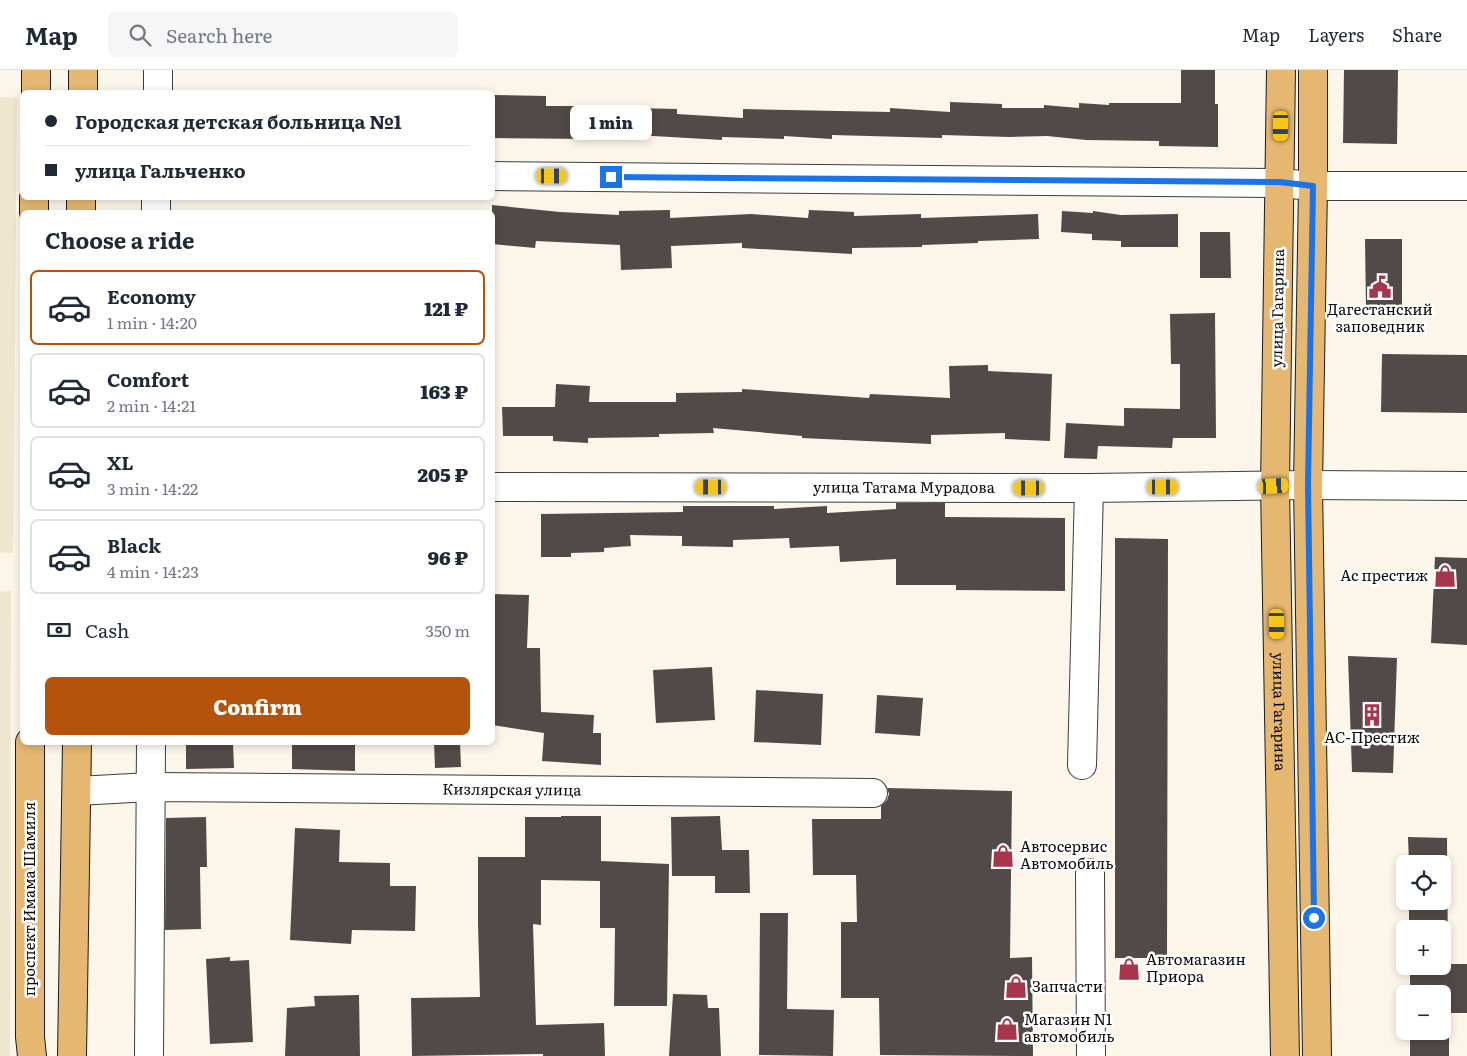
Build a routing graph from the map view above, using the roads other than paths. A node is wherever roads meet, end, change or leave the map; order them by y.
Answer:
1 (36, 70) edge
2 (83, 70) edge
3 (158, 70) edge
4 (1281, 70) edge
5 (1313, 70) edge
6 (36, 90) edge
7 (83, 90) edge
8 (158, 90) edge
9 (495, 176) edge
10 (1280, 182) junction
11 (1313, 186) junction
12 (1467, 186) edge
13 (1308, 484) junction
14 (1274, 486) junction
15 (1467, 486) edge
16 (495, 487) edge
17 (1089, 488) junction
18 (30, 745) edge
19 (77, 745) edge
20 (151, 745) edge
21 (1082, 765) dead end
22 (151, 787) junction
23 (77, 791) junction
24 (873, 793) dead end
25 (1090, 872) dead end
26 (32, 1056) edge
27 (72, 1056) edge
28 (150, 1056) edge
29 (1091, 1056) edge
30 (1286, 1056) edge
31 (1317, 1056) edge

1 - 6 main road
2 - 7 main road
3 - 8 street
4 - 10 main road, улица Гагарина
5 - 11 main road
9 - 10 street
10 - 11 street
10 - 14 main road, улица Гагарина
11 - 12 street
11 - 13 main road
13 - 14 street, улица Татама Мурадова
13 - 15 street, улица Татама Мурадова
13 - 31 main road
14 - 17 street, улица Татама Мурадова
14 - 30 main road, улица Гагарина
16 - 17 street, улица Татама Мурадова
17 - 21 street
18 - 26 main road, проспект Имама Шамиля
19 - 23 main road
20 - 22 street
22 - 23 street, Кизлярская улица
22 - 24 street, Кизлярская улица
22 - 28 street
23 - 27 main road
25 - 29 street

